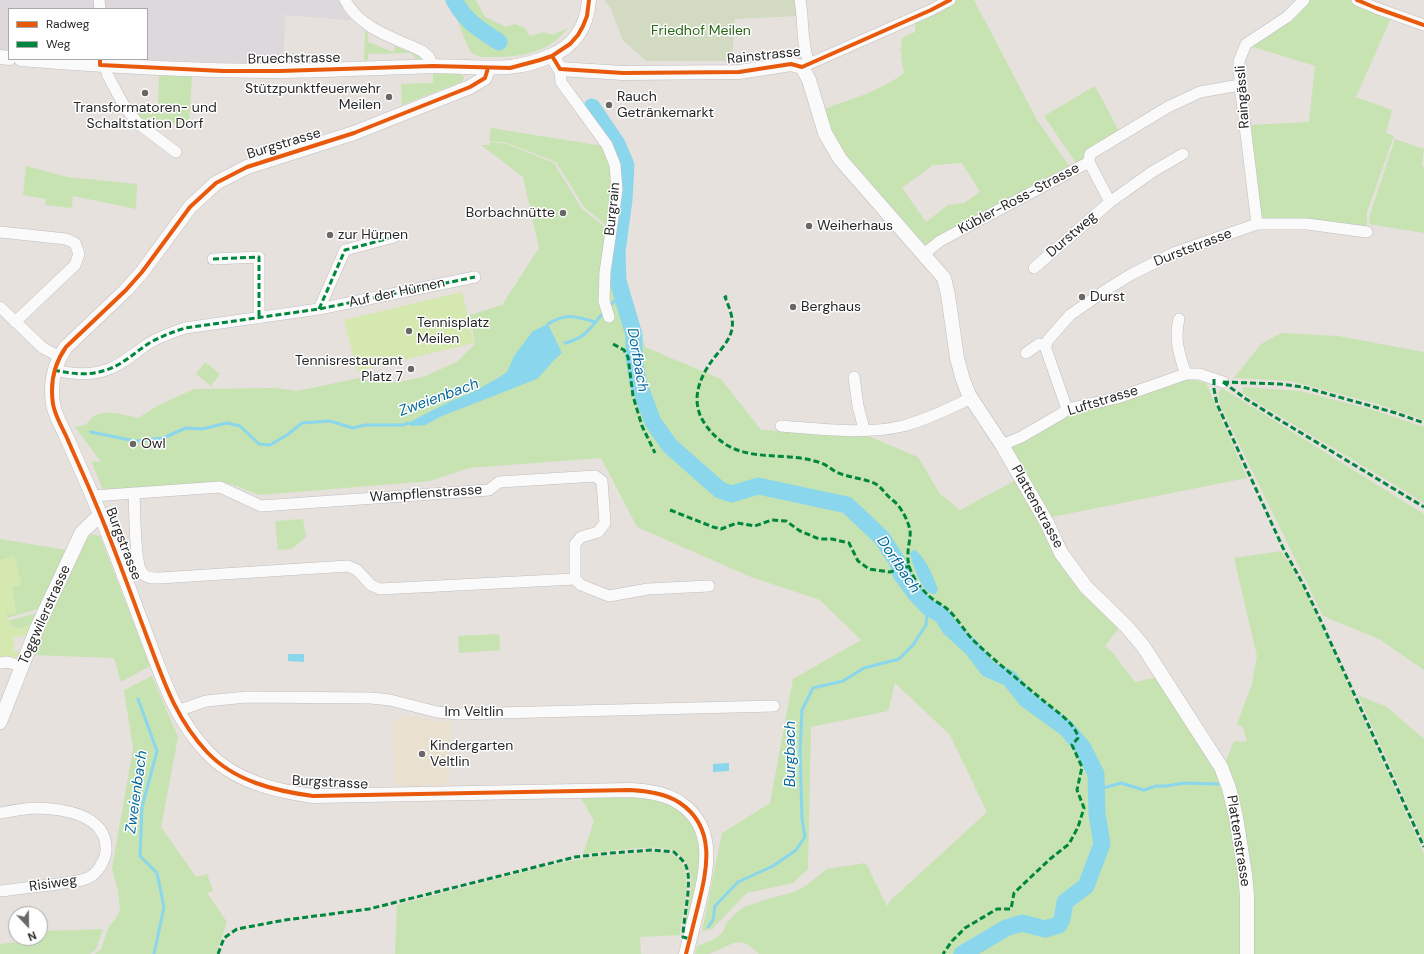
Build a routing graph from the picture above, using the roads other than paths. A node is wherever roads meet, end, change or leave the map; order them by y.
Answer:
1 (345, 0) edge
2 (589, 0) edge
3 (800, 0) edge
4 (950, 0) edge
5 (1304, 0) edge
6 (1357, 0) edge
7 (1424, 25) edge
8 (552, 56) junction
9 (41, 60) edge
10 (102, 63) edge
11 (805, 65) junction
12 (434, 66) junction
13 (488, 68) junction
14 (560, 69) junction
15 (1240, 85) junction
16 (176, 152) dead end
17 (1183, 154) dead end
18 (1089, 162) junction
19 (1110, 202) junction
20 (1256, 224) junction
21 (0, 232) edge
22 (1367, 232) dead end
23 (394, 237) dead end
24 (924, 254) junction
25 (213, 259) dead end
26 (1034, 268) dead end
27 (475, 277) dead end
28 (0, 307) edge
29 (319, 309) junction
30 (609, 317) dead end
31 (259, 318) junction
32 (1179, 319) dead end
33 (15, 322) junction
34 (1046, 345) junction
35 (1026, 353) dead end
36 (60, 357) junction
37 (54, 370) junction
38 (1186, 374) junction
39 (854, 377) dead end
40 (1223, 382) dead end
41 (971, 398) junction
42 (1067, 410) junction
43 (781, 426) dead end
44 (864, 429) junction
45 (1002, 445) junction
46 (134, 493) junction
47 (92, 496) junction
48 (100, 515) junction
49 (575, 580) junction
50 (709, 586) dead end
51 (0, 663) edge
52 (22, 666) junction
53 (774, 706) dead end
54 (177, 712) junction
55 (0, 722) edge
56 (0, 813) edge
57 (0, 891) edge
58 (686, 954) edge
59 (1247, 954) edge

1 - 12 street
2 - 8 street
3 - 11 street, Plattenstrasse
4 - 11 street, Rainstrasse
5 - 15 street, Raingässli
6 - 7 street
8 - 13 street
8 - 14 street
9 - 10 street, Bruechstrasse
10 - 12 street, Bruechstrasse
10 - 16 street
11 - 14 street, Rainstrasse
11 - 24 street, Plattenstrasse
12 - 13 street, Bruechstrasse
13 - 36 street, Burgstrasse
14 - 30 street, Burgrain
15 - 18 street, Kübler-Ross-Strasse
15 - 20 street, Raingässli
17 - 19 street, Durstweg
18 - 19 street, Durstweg
18 - 24 street, Kübler-Ross-Strasse
19 - 26 street, Durstweg
20 - 22 street, Durststrasse
20 - 34 street, Durststrasse
21 - 33 street
23 - 29 street, Auf der Hürnen
24 - 41 street, Plattenstrasse
25 - 31 street
27 - 29 street, Auf der Hürnen
28 - 33 street
29 - 31 street, Auf der Hürnen
31 - 37 street, Auf der Hürnen
32 - 38 street
33 - 36 street
34 - 35 street
34 - 42 street
36 - 37 street, Burgstrasse
37 - 47 street, Burgstrasse
38 - 40 street
38 - 42 street, Luftstrasse
39 - 44 street
41 - 44 street
41 - 45 street, Plattenstrasse
42 - 45 street, Luftstrasse
43 - 44 street
45 - 59 street, Plattenstrasse
46 - 47 street, Wampflenstrasse
46 - 49 street
46 - 49 street, Wampflenstrasse
47 - 48 street, Burgstrasse
48 - 52 street, Toggwilerstrasse
48 - 54 street, Burgstrasse
49 - 50 street
51 - 52 street
52 - 55 street, Toggwilerstrasse
53 - 54 street, Im Veltlin
54 - 58 street, Burgstrasse
56 - 57 street, Risiweg

